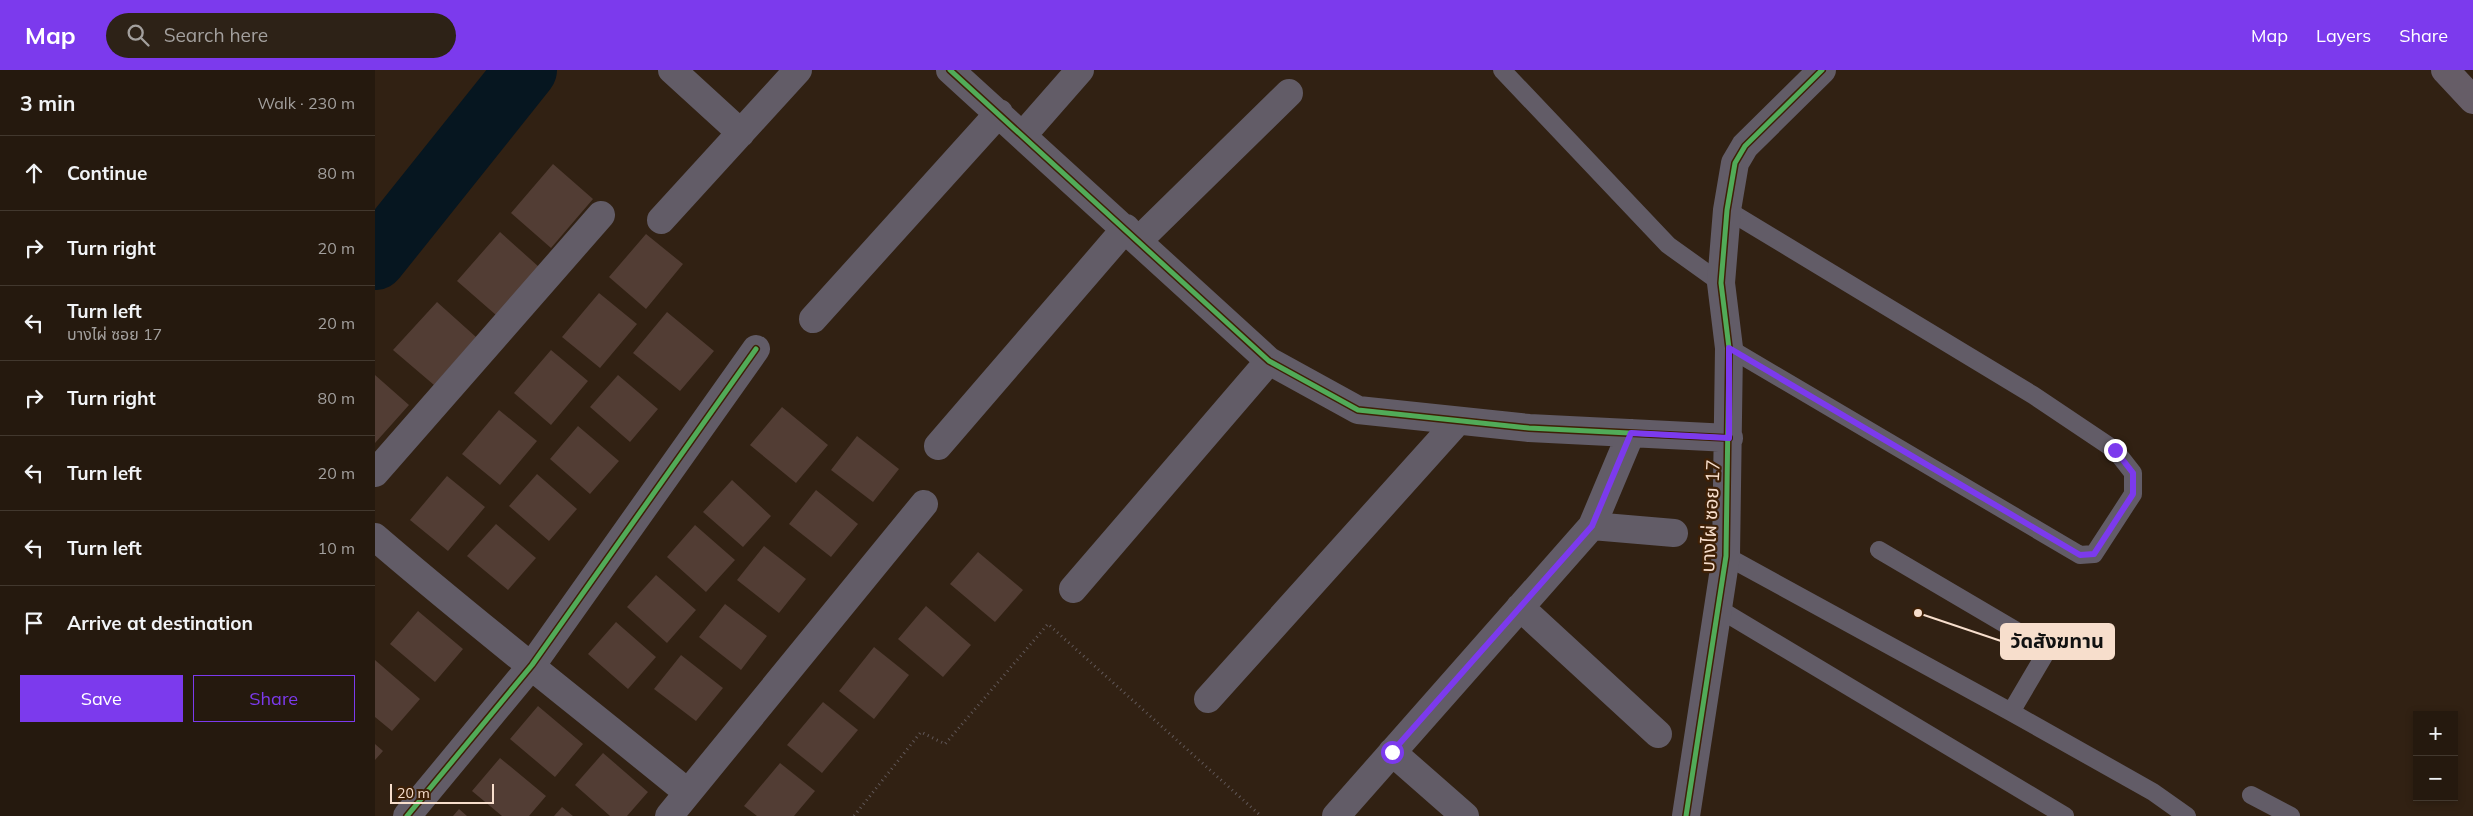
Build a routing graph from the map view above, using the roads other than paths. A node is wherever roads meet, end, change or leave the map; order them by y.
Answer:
1 (672, 70) edge
2 (798, 70) edge
3 (950, 70) edge
4 (1080, 70) edge
5 (1502, 70) edge
6 (1822, 70) edge
7 (2445, 70) edge
8 (1289, 94) dead end
9 (2473, 100) edge
10 (999, 114) junction
11 (741, 133) junction
12 (1023, 135) junction
13 (1727, 210) junction
14 (601, 215) dead end
15 (661, 220) dead end
16 (1133, 234) junction
17 (1721, 283) junction
18 (813, 319) dead end
19 (756, 348) dead end
20 (1729, 348) junction
21 (1269, 361) junction
22 (1458, 421) junction
23 (1631, 433) junction
24 (1729, 438) junction
25 (938, 446) dead end
26 (375, 474) edge
27 (924, 504) dead end
28 (1592, 526) junction
29 (1674, 533) dead end
30 (375, 537) edge
31 (1879, 550) dead end
32 (1726, 556) junction
33 (1073, 589) dead end
34 (1520, 607) junction
35 (1719, 609) junction
36 (531, 665) junction
37 (1208, 698) dead end
38 (2011, 712) junction
39 (1658, 734) dead end
40 (1392, 752) junction
41 (687, 792) junction
42 (2251, 795) dead end
43 (407, 816) edge
44 (669, 816) edge
45 (1336, 816) edge
46 (1465, 816) edge
47 (1685, 816) edge
48 (2065, 816) edge
49 (2187, 816) edge
50 (2291, 816) edge

1 - 11 street
2 - 11 street
3 - 10 street
4 - 12 street
5 - 17 lane
6 - 13 street, บางไผ่ ซอย 17
7 - 9 street
8 - 16 street
10 - 12 street
10 - 18 street
11 - 15 street
12 - 16 street
13 - 17 street, บางไผ่ ซอย 17
13 - 20 lane
14 - 26 street
16 - 21 street
16 - 25 street
17 - 20 street, บางไผ่ ซอย 17
19 - 36 street
20 - 24 street, บางไผ่ ซอย 17
21 - 22 street
21 - 33 street
22 - 23 street
22 - 37 street
23 - 24 street
23 - 28 street
24 - 32 street, บางไผ่ ซอย 17
27 - 41 street
28 - 29 street
28 - 34 street
30 - 36 street
31 - 38 lane
32 - 35 street, บางไผ่ ซอย 17
32 - 38 lane
34 - 39 street
34 - 40 street
35 - 47 street, บางไผ่ ซอย 17
35 - 48 lane
36 - 41 street
36 - 43 street
38 - 49 lane
40 - 45 street
40 - 46 street
41 - 44 street
42 - 50 lane

